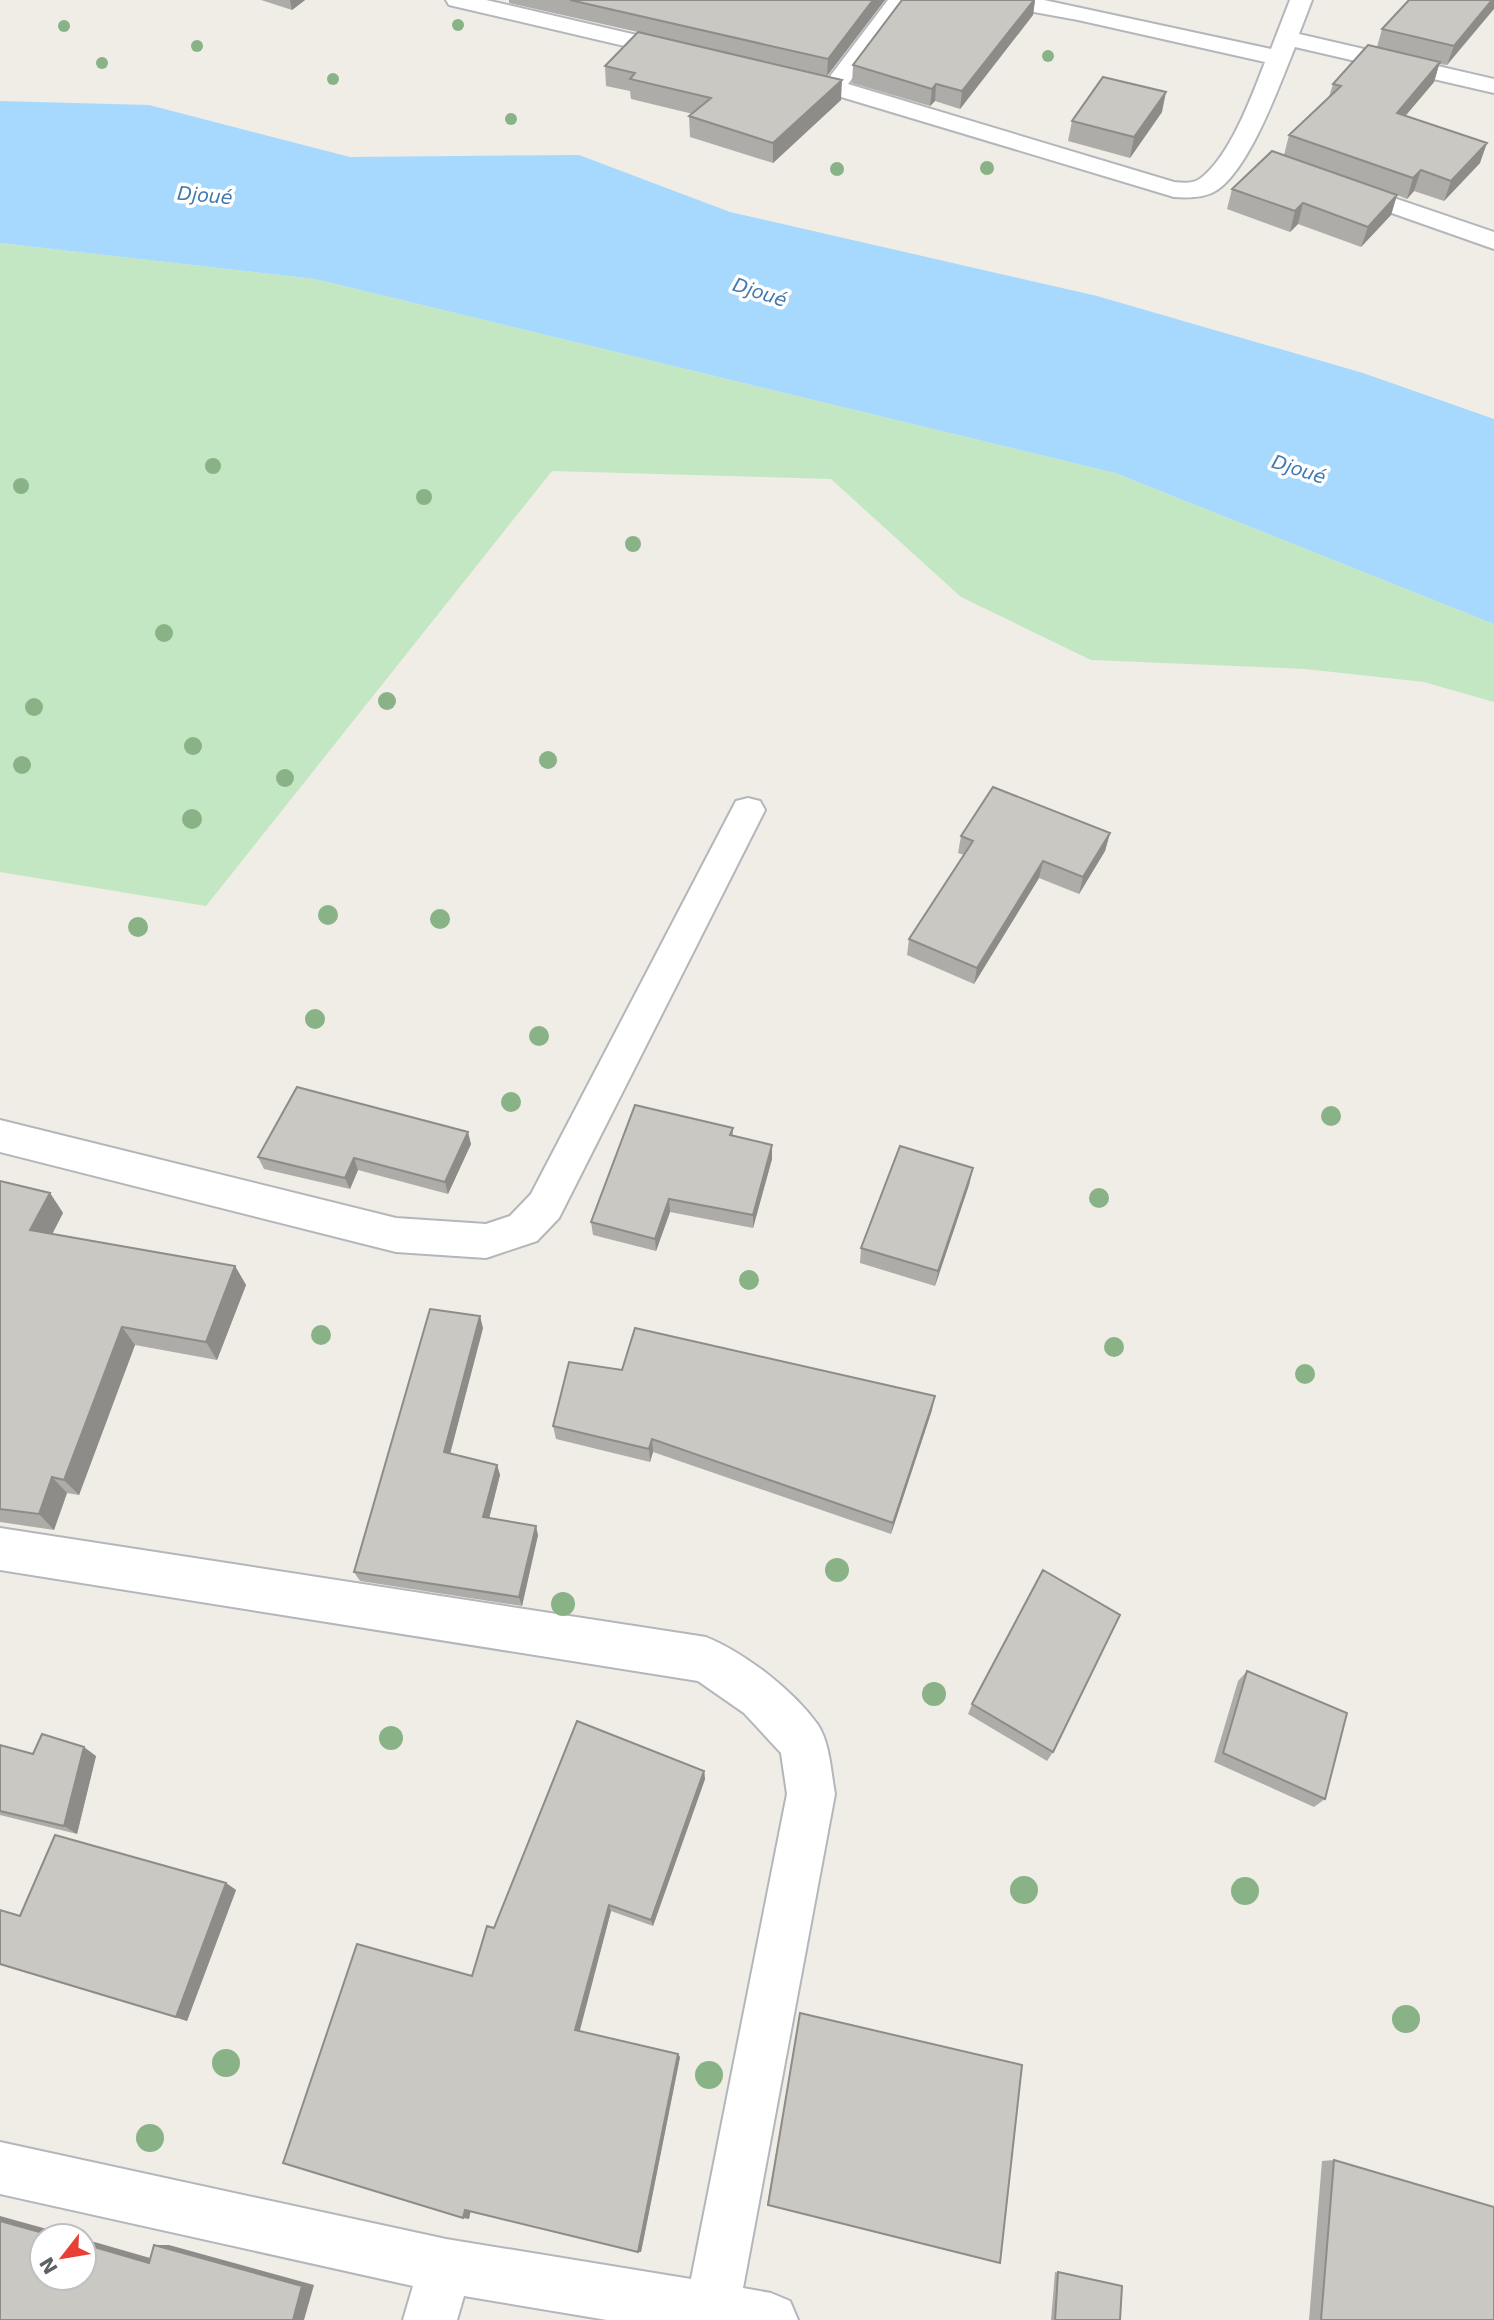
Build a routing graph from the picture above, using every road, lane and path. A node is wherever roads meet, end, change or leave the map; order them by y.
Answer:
1 (457, 0) edge
2 (899, 0) edge
3 (1007, 0) edge
4 (1301, 0) edge
5 (1283, 48) junction
6 (703, 57) edge
7 (769, 72) edge
8 (1494, 86) edge
9 (834, 88) junction
10 (1237, 150) junction
11 (1262, 159) edge
12 (1327, 182) edge
13 (1494, 242) edge
14 (748, 810) dead end
15 (0, 1136) edge
16 (0, 1549) edge
17 (0, 2168) edge
18 (446, 2266) junction
19 (712, 2310) junction
20 (430, 2320) edge
21 (771, 2320) edge

1 - 6 street
2 - 9 street
3 - 5 street
4 - 5 street
5 - 8 street
5 - 10 street
7 - 9 street
9 - 10 street
10 - 11 street
12 - 13 street
14 - 15 street
16 - 19 street
17 - 18 street
18 - 19 street
18 - 20 street
19 - 21 street

